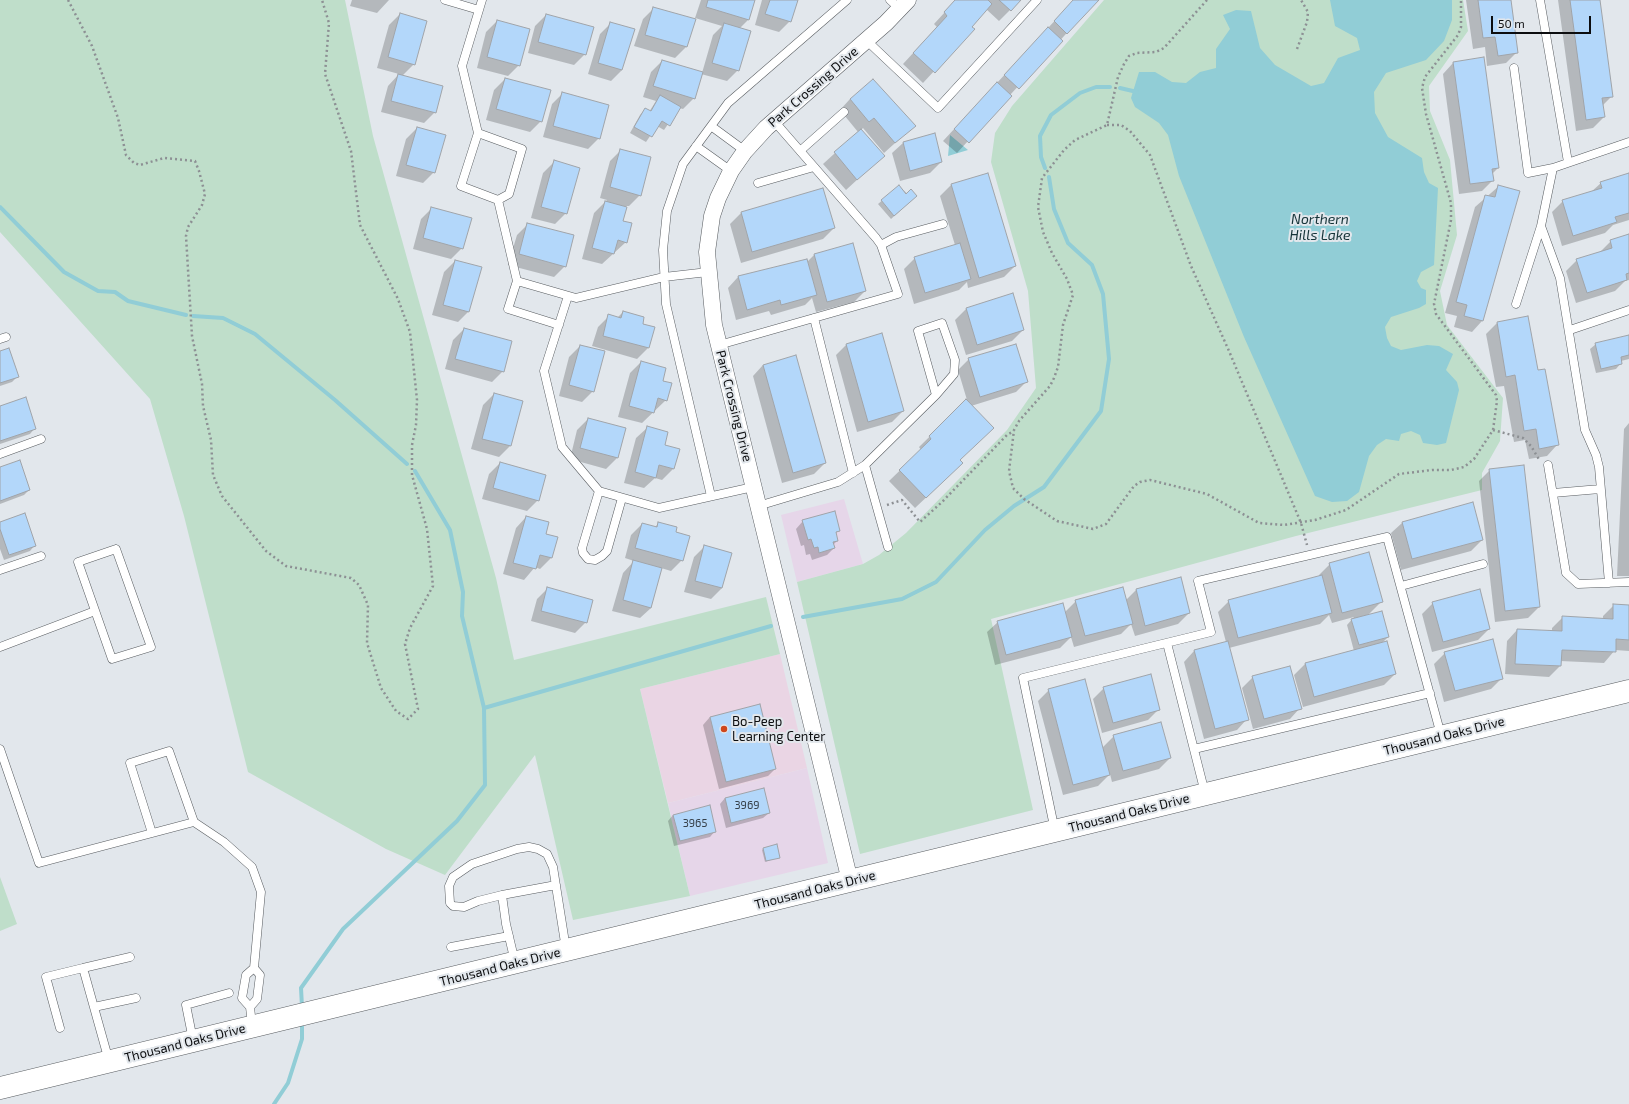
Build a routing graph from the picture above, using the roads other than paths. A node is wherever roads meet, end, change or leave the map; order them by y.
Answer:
1 (445, 0) edge
2 (482, 0) edge
3 (847, 0) edge
4 (1037, 0) edge
5 (1540, 0) edge
6 (899, 3) edge
7 (479, 10) junction
8 (866, 40) junction
9 (1514, 68) dead end
10 (844, 112) dead end
11 (774, 121) junction
12 (711, 126) junction
13 (478, 133) junction
14 (1629, 142) edge
15 (696, 146) junction
16 (745, 151) junction
17 (800, 151) junction
18 (1568, 162) junction
19 (814, 167) junction
20 (1553, 168) junction
21 (731, 171) junction
22 (758, 183) dead end
23 (498, 200) junction
24 (943, 224) dead end
25 (1541, 226) junction
26 (881, 245) junction
27 (708, 272) junction
28 (664, 277) junction
29 (517, 281) junction
30 (568, 296) junction
31 (1516, 304) dead end
32 (1629, 310) edge
33 (814, 318) junction
34 (559, 324) junction
35 (1570, 330) junction
36 (719, 345) junction
37 (936, 395) junction
38 (41, 439) dead end
39 (0, 454) edge
40 (865, 465) junction
41 (1548, 465) road end
42 (853, 473) junction
43 (753, 487) junction
44 (1600, 489) junction
45 (599, 491) junction
46 (1553, 493) junction
47 (711, 496) junction
48 (622, 498) junction
49 (758, 506) junction
50 (888, 547) dead end
51 (41, 556) dead end
52 (1483, 564) dead end
53 (0, 570) edge
54 (1629, 582) edge
55 (1608, 583) junction
56 (1400, 586) junction
57 (95, 611) junction
58 (1167, 643) junction
59 (0, 647) edge
60 (1629, 691) edge
61 (1430, 693) junction
62 (1442, 737) junction
63 (0, 749) edge
64 (1194, 749) junction
65 (1206, 795) junction
66 (194, 822) junction
67 (1055, 832) junction
68 (152, 833) junction
69 (850, 881) junction
70 (556, 885) junction
71 (502, 895) junction
72 (509, 936) junction
73 (451, 947) dead end
74 (566, 950) junction
75 (130, 957) dead end
76 (515, 963) junction
77 (83, 968) junction
78 (254, 968) junction
79 (229, 993) dead end
80 (136, 998) dead end
81 (94, 1007) junction
82 (255, 1019) junction
83 (60, 1028) dead end
84 (193, 1041) junction
85 (109, 1061) junction
86 (0, 1088) edge

1 - 7 lane
2 - 7 lane
3 - 12 lane
4 - 8 lane
5 - 18 lane
6 - 8 street, Park Crossing Drive
7 - 13 lane
8 - 11 street, Park Crossing Drive
9 - 20 lane
10 - 17 lane
11 - 16 street, Park Crossing Drive
11 - 17 lane
12 - 15 lane
12 - 16 lane
13 - 23 lane
13 - 23 lane
14 - 18 lane
15 - 21 lane
15 - 28 lane
16 - 21 street, Park Crossing Drive
17 - 19 lane
18 - 20 lane
19 - 22 lane
19 - 26 lane
20 - 25 lane
21 - 27 street, Park Crossing Drive
23 - 29 lane
24 - 26 lane
25 - 31 lane
25 - 35 lane
26 - 33 lane
27 - 28 lane
27 - 36 street, Park Crossing Drive
28 - 30 lane
28 - 47 lane
29 - 30 lane
29 - 34 lane
30 - 34 lane
32 - 35 lane
33 - 36 lane
33 - 42 lane
34 - 45 lane
35 - 44 lane
36 - 43 street, Park Crossing Drive
37 - 37 lane
37 - 40 lane
38 - 39 lane
40 - 42 lane
40 - 50 lane
41 - 46 lane
42 - 49 lane
43 - 47 lane
43 - 49 street, Park Crossing Drive
44 - 46 lane
44 - 55 lane
45 - 48 lane
45 - 48 lane
46 - 55 lane
47 - 48 lane
49 - 69 street, Park Crossing Drive
51 - 53 lane
52 - 56 lane
54 - 55 lane
56 - 58 lane
56 - 61 lane
57 - 57 lane
57 - 59 lane
58 - 64 lane
58 - 67 lane
60 - 62 main road, Thousand Oaks Drive
61 - 62 lane
61 - 64 lane
62 - 65 main road, Thousand Oaks Drive
63 - 68 lane
64 - 65 lane
65 - 67 main road, Thousand Oaks Drive
66 - 68 lane
66 - 68 lane
66 - 78 lane
67 - 69 main road, Thousand Oaks Drive
69 - 74 main road, Thousand Oaks Drive
70 - 71 lane
70 - 71 lane
70 - 74 lane
71 - 72 lane
72 - 73 lane
72 - 76 lane
74 - 76 main road, Thousand Oaks Drive
75 - 77 lane
76 - 82 main road, Thousand Oaks Drive
77 - 81 lane
77 - 83 lane
78 - 82 lane
78 - 82 lane
79 - 84 lane
80 - 81 lane
81 - 85 lane
82 - 84 main road, Thousand Oaks Drive
84 - 85 main road, Thousand Oaks Drive
85 - 86 main road, Thousand Oaks Drive

